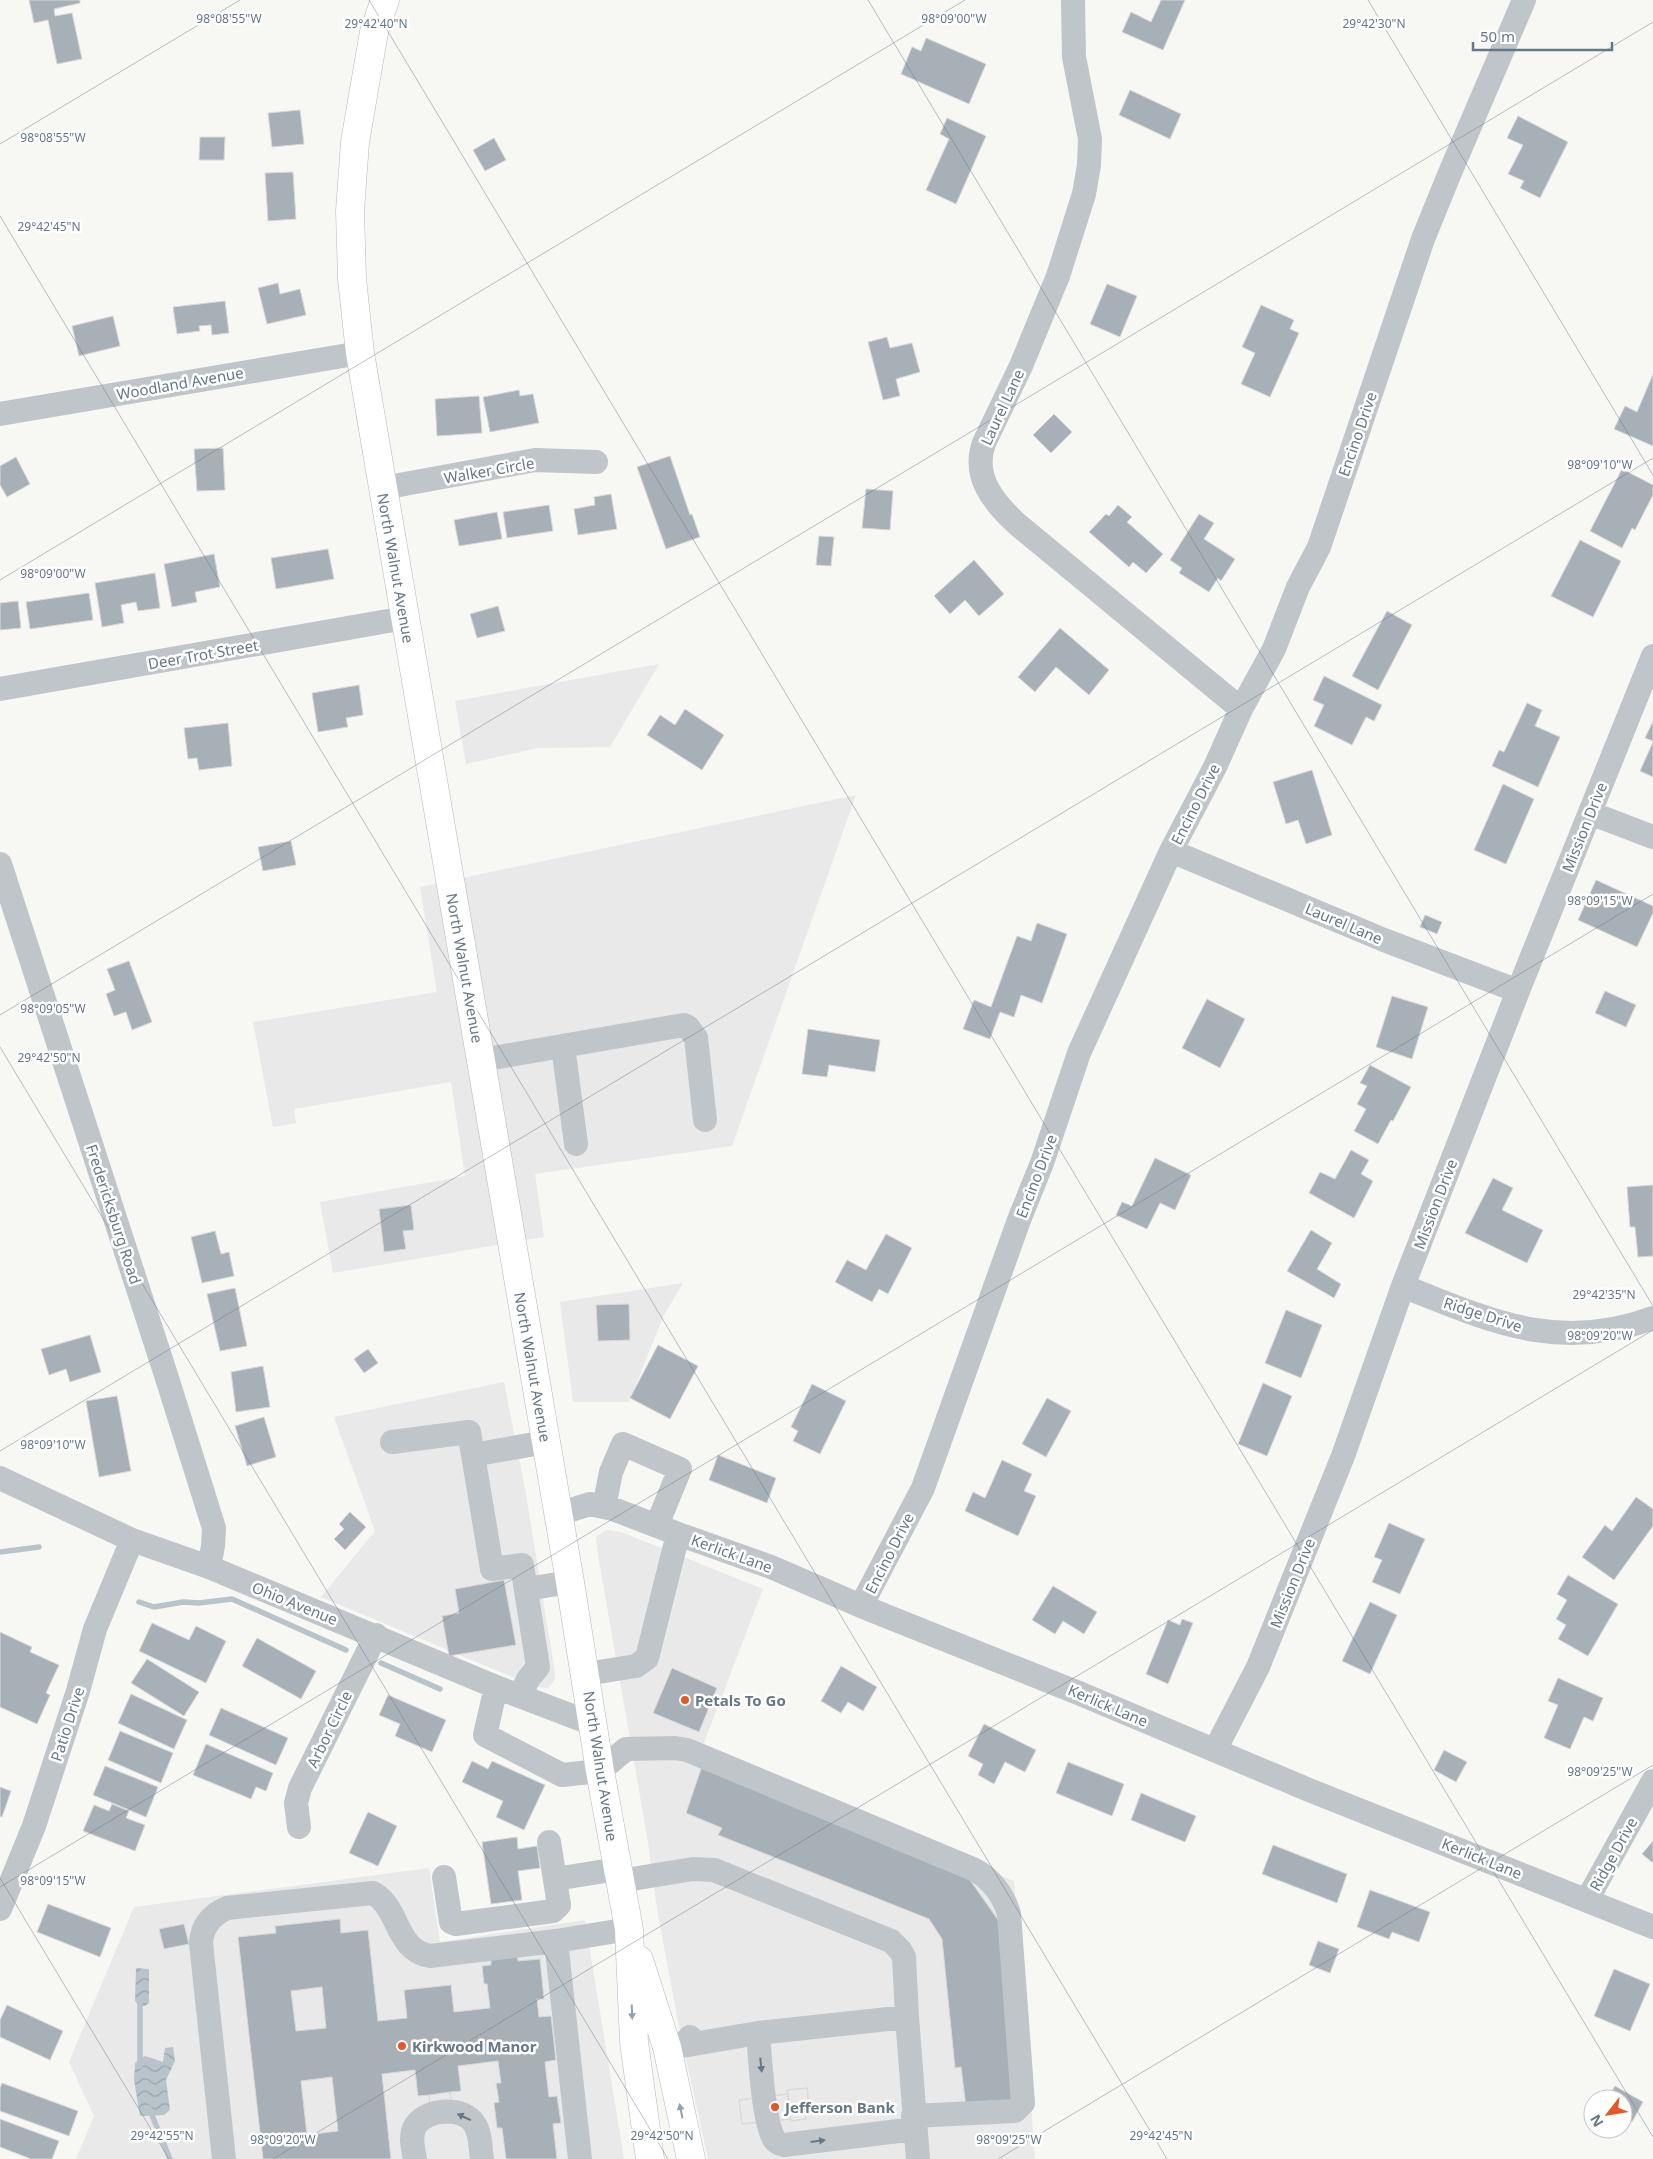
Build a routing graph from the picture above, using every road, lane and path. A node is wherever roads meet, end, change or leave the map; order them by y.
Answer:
1 (1073, 0) edge
2 (1524, 0) edge
3 (383, 2) edge
4 (360, 352) junction
5 (0, 414) edge
6 (596, 462) dead end
7 (383, 488) junction
8 (405, 618) junction
9 (1653, 656) edge
10 (0, 689) edge
11 (1241, 709) junction
12 (1590, 812) junction
13 (1653, 837) edge
14 (1171, 851) junction
15 (0, 864) edge
16 (1518, 991) junction
17 (563, 1046) junction
18 (481, 1060) junction
19 (705, 1120) dead end
20 (576, 1144) dead end
21 (1403, 1286) junction
22 (1653, 1318) edge
23 (392, 1442) dead end
24 (546, 1442) junction
25 (473, 1455) junction
26 (0, 1478) edge
27 (604, 1507) junction
28 (558, 1514) junction
29 (657, 1525) junction
30 (678, 1534) junction
31 (132, 1540) junction
32 (209, 1567) junction
33 (570, 1582) junction
34 (526, 1589) junction
35 (861, 1606) junction
36 (376, 1635) junction
37 (586, 1674) junction
38 (496, 1687) junction
39 (519, 1696) junction
40 (593, 1724) junction
41 (1215, 1750) junction
42 (600, 1771) junction
43 (1653, 1781) edge
44 (299, 1827) dead end
45 (549, 1842) dead end
46 (619, 1875) junction
47 (444, 1877) dead end
48 (555, 1879) junction
49 (1587, 1900) junction
50 (0, 1909) edge
51 (1653, 1927) edge
52 (629, 1929) junction
53 (556, 1941) junction
54 (906, 2017) junction
55 (758, 2033) junction
56 (690, 2037) dead end
57 (914, 2123) junction
58 (224, 2159) edge
59 (415, 2159) edge
60 (482, 2159) edge
61 (580, 2159) edge
62 (650, 2159) edge
63 (691, 2159) edge
64 (918, 2159) edge

1 - 11 street, Laurel Lane
2 - 11 street, Encino Drive
3 - 4 main road, North Walnut Avenue
4 - 5 street, Woodland Avenue
4 - 7 main road, North Walnut Avenue
6 - 7 street, Walker Circle
7 - 8 main road, North Walnut Avenue
8 - 10 street, Deer Trot Street
8 - 18 main road, North Walnut Avenue
9 - 12 street, Mission Drive
11 - 14 street, Encino Drive
12 - 13 street
12 - 16 street, Mission Drive
14 - 16 street, Laurel Lane
14 - 35 street, Encino Drive
15 - 32 street, Fredericksburg Road
16 - 21 street, Mission Drive
17 - 18 street
17 - 19 street
17 - 20 street
18 - 24 main road, North Walnut Avenue
21 - 22 street, Ridge Drive
21 - 41 street, Mission Drive
23 - 25 street
24 - 25 street
24 - 28 main road, North Walnut Avenue
25 - 34 street
26 - 31 street, Ohio Avenue
27 - 28 street, Kerlick Lane
27 - 29 street, Kerlick Lane
27 - 29 street
28 - 33 main road, North Walnut Avenue
29 - 30 street, Kerlick Lane
30 - 35 street, Kerlick Lane
30 - 37 street
31 - 32 street, Ohio Avenue
31 - 50 street, Patio Drive
32 - 36 street, Ohio Avenue
33 - 34 street
33 - 37 main road, North Walnut Avenue
34 - 39 street
35 - 41 street, Kerlick Lane
36 - 38 street, Ohio Avenue
36 - 44 street, Arbor Circle
37 - 40 main road, North Walnut Avenue
38 - 39 street, Ohio Avenue
38 - 42 street
39 - 40 street, Ohio Avenue
40 - 42 main road, North Walnut Avenue
41 - 49 street, Kerlick Lane
42 - 46 main road, North Walnut Avenue
42 - 57 street
43 - 49 street, Ridge Drive
45 - 48 street
46 - 48 street
46 - 52 main road, North Walnut Avenue
46 - 54 street
47 - 48 street
49 - 51 street, Kerlick Lane
52 - 53 street
52 -> 62 main road, North Walnut Avenue
63 -> 52 main road, North Walnut Avenue
53 - 58 street
53 - 61 street
54 - 55 street
54 - 57 street
55 - 56 street
55 -> 57 street
57 - 64 street
60 -> 59 street

